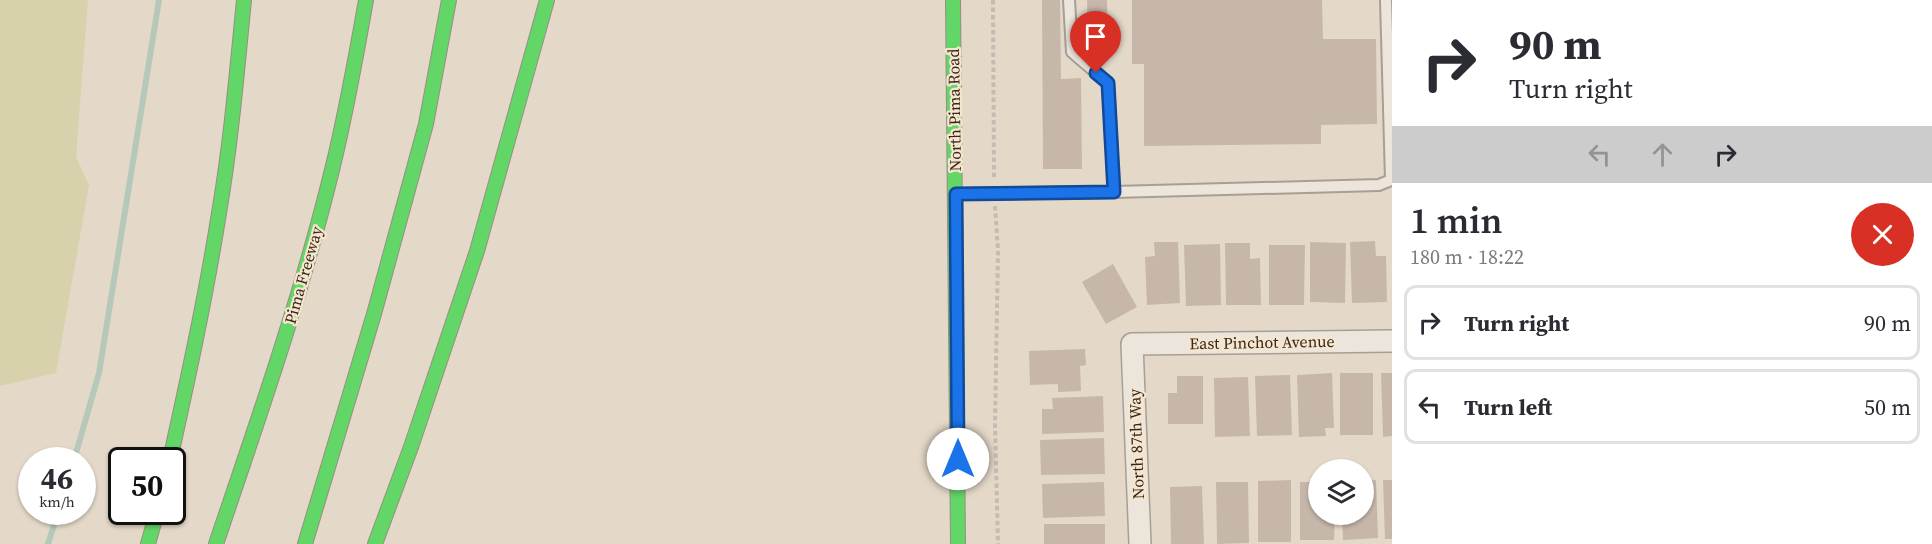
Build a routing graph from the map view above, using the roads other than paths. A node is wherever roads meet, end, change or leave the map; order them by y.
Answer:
1 (244, 0) edge
2 (366, 0) edge
3 (449, 0) edge
4 (548, 0) edge
5 (953, 0) edge
6 (1069, 0) edge
7 (1386, 0) edge
8 (1114, 192) junction
9 (956, 194) junction
10 (1392, 341) edge
11 (1132, 344) joint
12 (173, 447) edge
13 (153, 525) edge
14 (148, 544) edge
15 (216, 544) edge
16 (305, 544) edge
17 (375, 544) edge
18 (958, 544) edge
19 (1140, 544) edge

1 - 12 main road
2 - 15 main road, Pima Freeway
3 - 16 main road
4 - 17 main road
5 - 9 main road, North Pima Road
6 - 8 lane
7 - 8 lane
8 - 9 lane
9 - 18 main road, North Pima Road
10 - 11 street, East Pinchot Avenue
11 - 19 street, North 87th Way
13 - 14 main road

